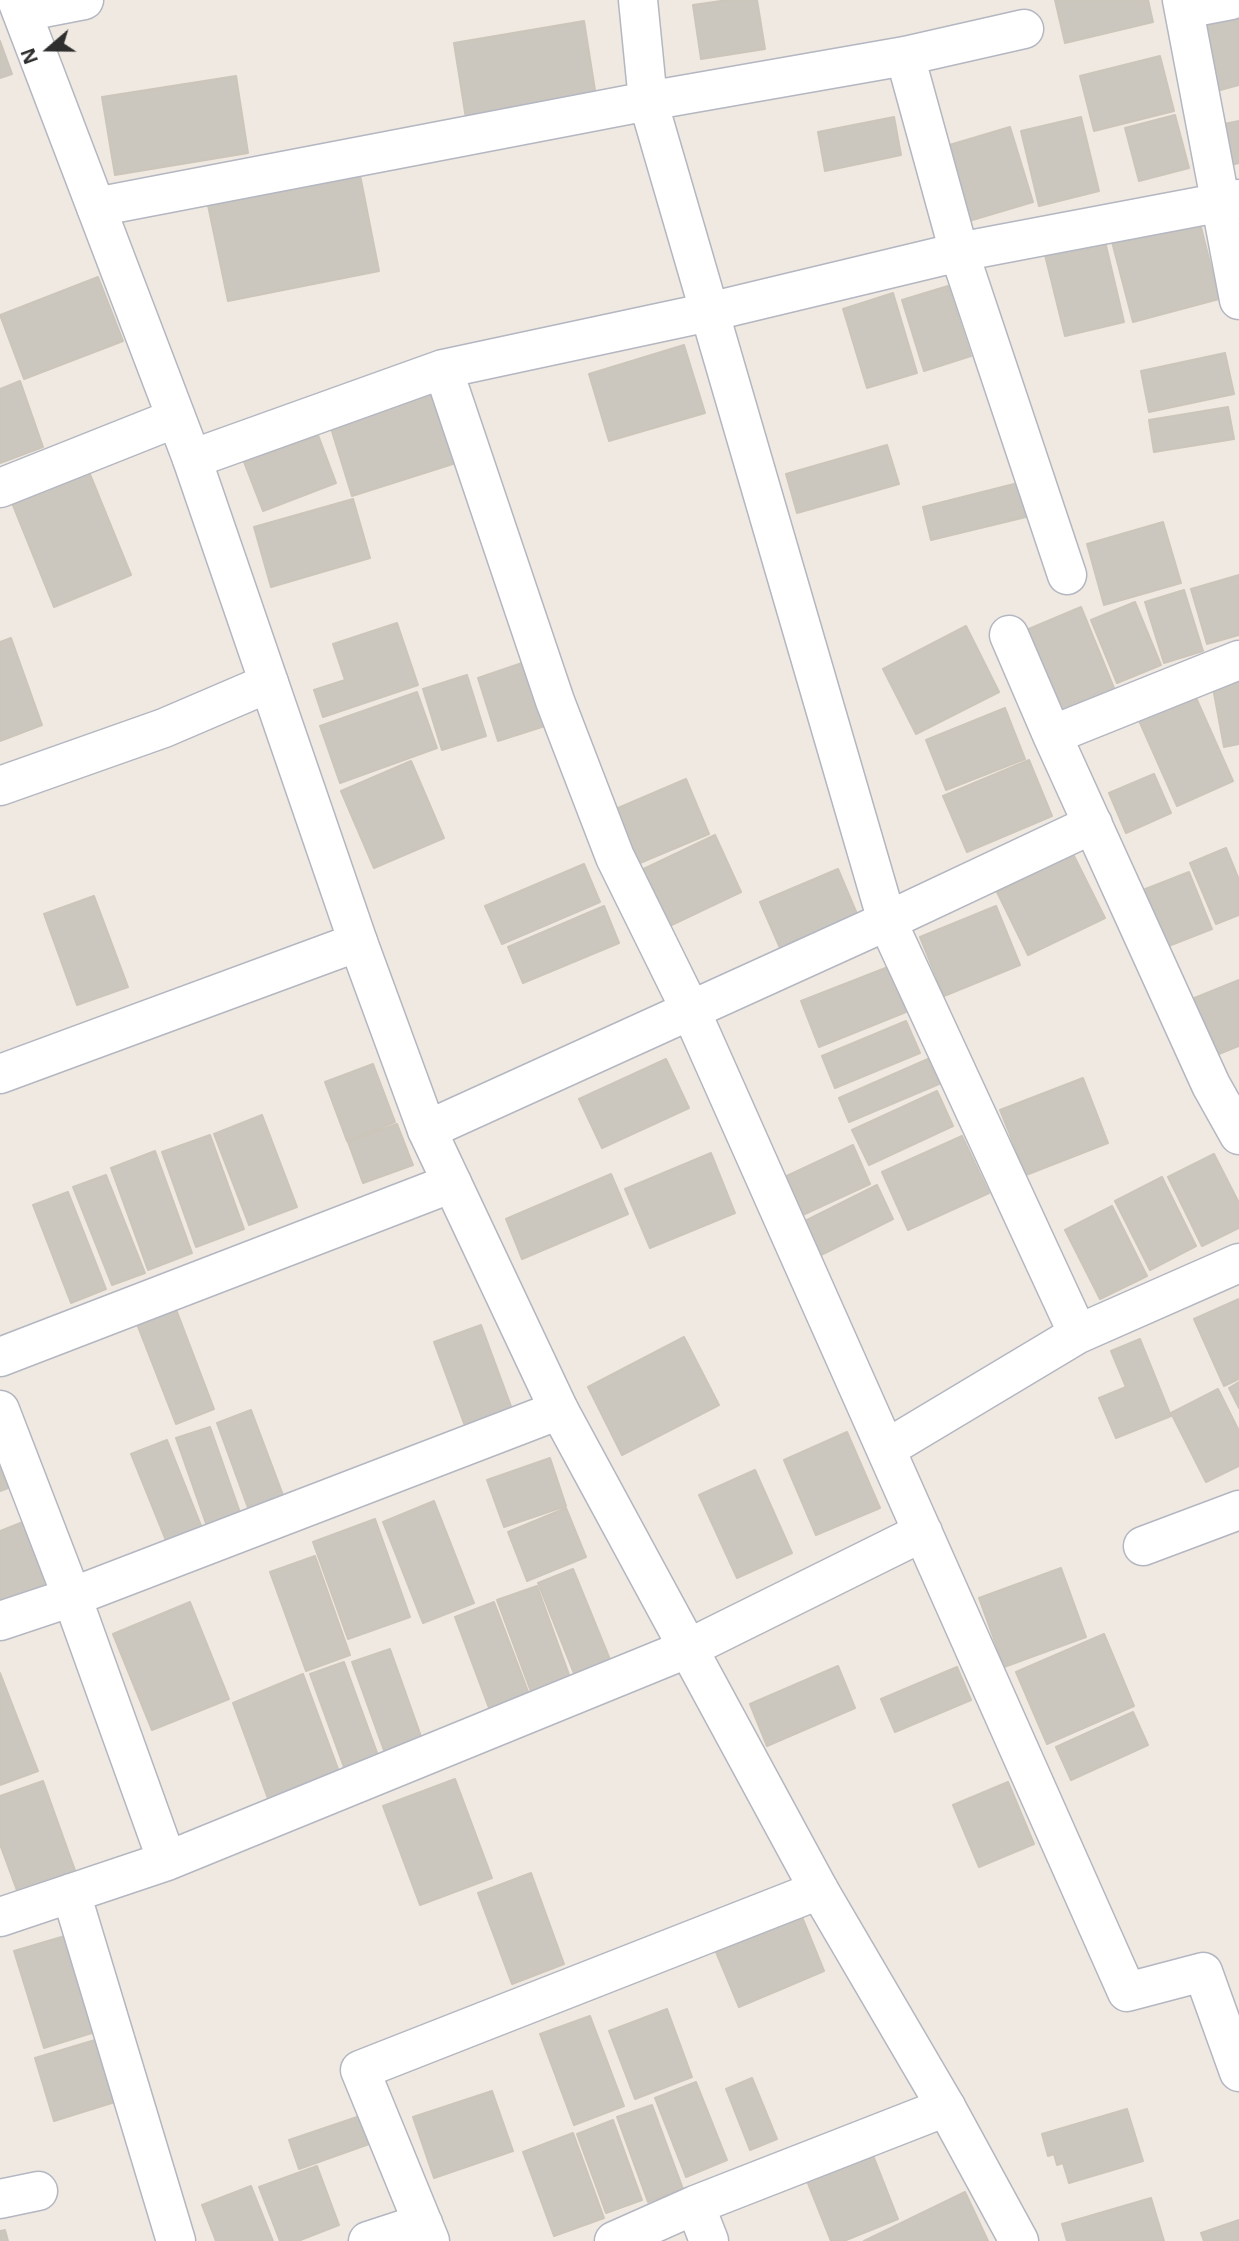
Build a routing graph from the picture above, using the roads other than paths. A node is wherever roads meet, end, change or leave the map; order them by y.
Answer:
1 (84, 0) edge
2 (638, 0) edge
3 (1231, 0) edge
4 (1183, 5) edge
5 (20, 6) edge
6 (1024, 29) dead end
7 (905, 56) junction
8 (648, 102) junction
9 (1230, 201) edge
10 (96, 207) junction
11 (959, 251) junction
12 (1239, 300) edge
13 (709, 312) junction
14 (443, 369) junction
15 (176, 418) junction
16 (192, 459) junction
17 (0, 488) edge
18 (1067, 575) dead end
19 (1009, 635) dead end
20 (1239, 660) edge
21 (269, 682) junction
22 (1052, 735) junction
23 (0, 786) edge
24 (1093, 824) junction
25 (887, 922) junction
26 (358, 942) junction
27 (690, 1009) junction
28 (0, 1074) edge
29 (1225, 1078) edge
30 (428, 1130) junction
31 (1239, 1135) edge
32 (452, 1183) junction
33 (1239, 1263) edge
34 (1078, 1334) junction
35 (0, 1357) edge
36 (0, 1410) edge
37 (559, 1410) junction
38 (886, 1450) junction
39 (1239, 1510) edge
40 (923, 1532) junction
41 (1143, 1546) dead end
42 (72, 1597) junction
43 (0, 1621) edge
44 (689, 1648) junction
45 (167, 1861) junction
46 (819, 1890) junction
47 (71, 1893) junction
48 (0, 1917) edge
49 (1239, 2073) edge
50 (946, 2106) junction
51 (38, 2191) dead end
52 (0, 2199) edge
53 (695, 2205) junction
54 (427, 2232) edge
55 (176, 2241) edge
56 (368, 2241) edge
57 (614, 2241) edge
58 (709, 2241) edge
59 (1019, 2241) edge

1 - 5 street
2 - 8 street
3 - 4 street
4 - 9 street
5 - 10 street
6 - 7 street
7 - 8 street
7 - 11 street
8 - 10 street
8 - 13 street
9 - 11 street
9 - 12 street
10 - 15 street
11 - 13 street
11 - 18 street
13 - 14 street
13 - 25 street
14 - 16 street
14 - 27 street
15 - 16 street
15 - 17 street
16 - 21 street
19 - 22 street
20 - 22 street
21 - 23 street
21 - 26 street
22 - 24 street
24 - 25 street
24 - 29 street
25 - 27 street
25 - 34 street
26 - 28 street
26 - 30 street
27 - 30 street
27 - 38 street
29 - 31 street
30 - 32 street
32 - 35 street
32 - 37 street
33 - 34 street
34 - 38 street
36 - 42 street
37 - 42 street
37 - 44 street
38 - 40 street
39 - 41 street
40 - 44 street
40 - 49 street
42 - 43 street
42 - 45 street
44 - 45 street
44 - 46 street
45 - 47 street
46 - 50 street
46 - 54 street
47 - 48 street
47 - 55 street
50 - 53 street
50 - 59 street
51 - 52 street
53 - 57 street
53 - 58 street
54 - 56 street

